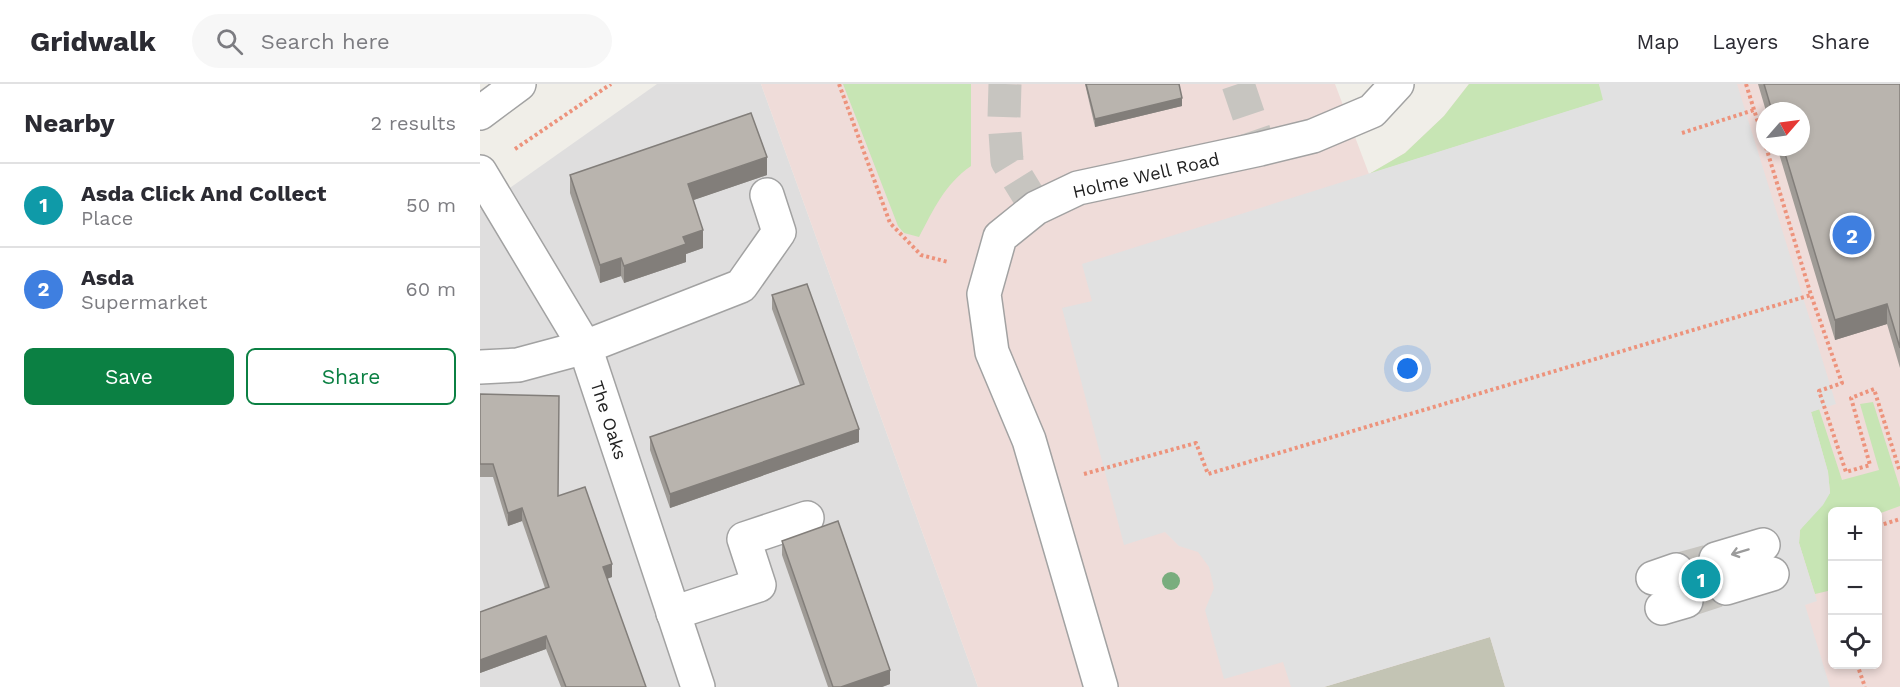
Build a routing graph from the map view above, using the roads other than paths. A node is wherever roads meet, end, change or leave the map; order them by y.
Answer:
1 (519, 84) edge
2 (1397, 84) edge
3 (480, 113) edge
4 (480, 172) edge
5 (767, 195) dead end
6 (585, 346) junction
7 (480, 367) edge
8 (807, 518) dead end
9 (1767, 559) dead end
10 (1721, 573) tunnel mouth
11 (673, 613) junction
12 (698, 687) edge
13 (1101, 687) edge

1 - 3 street
2 - 13 street, Holme Well Road
4 - 6 street, The Oaks
5 - 6 street
6 - 7 street
6 - 11 street, The Oaks
8 - 11 street
9 -> 10 street
11 - 12 street, The Oaks

